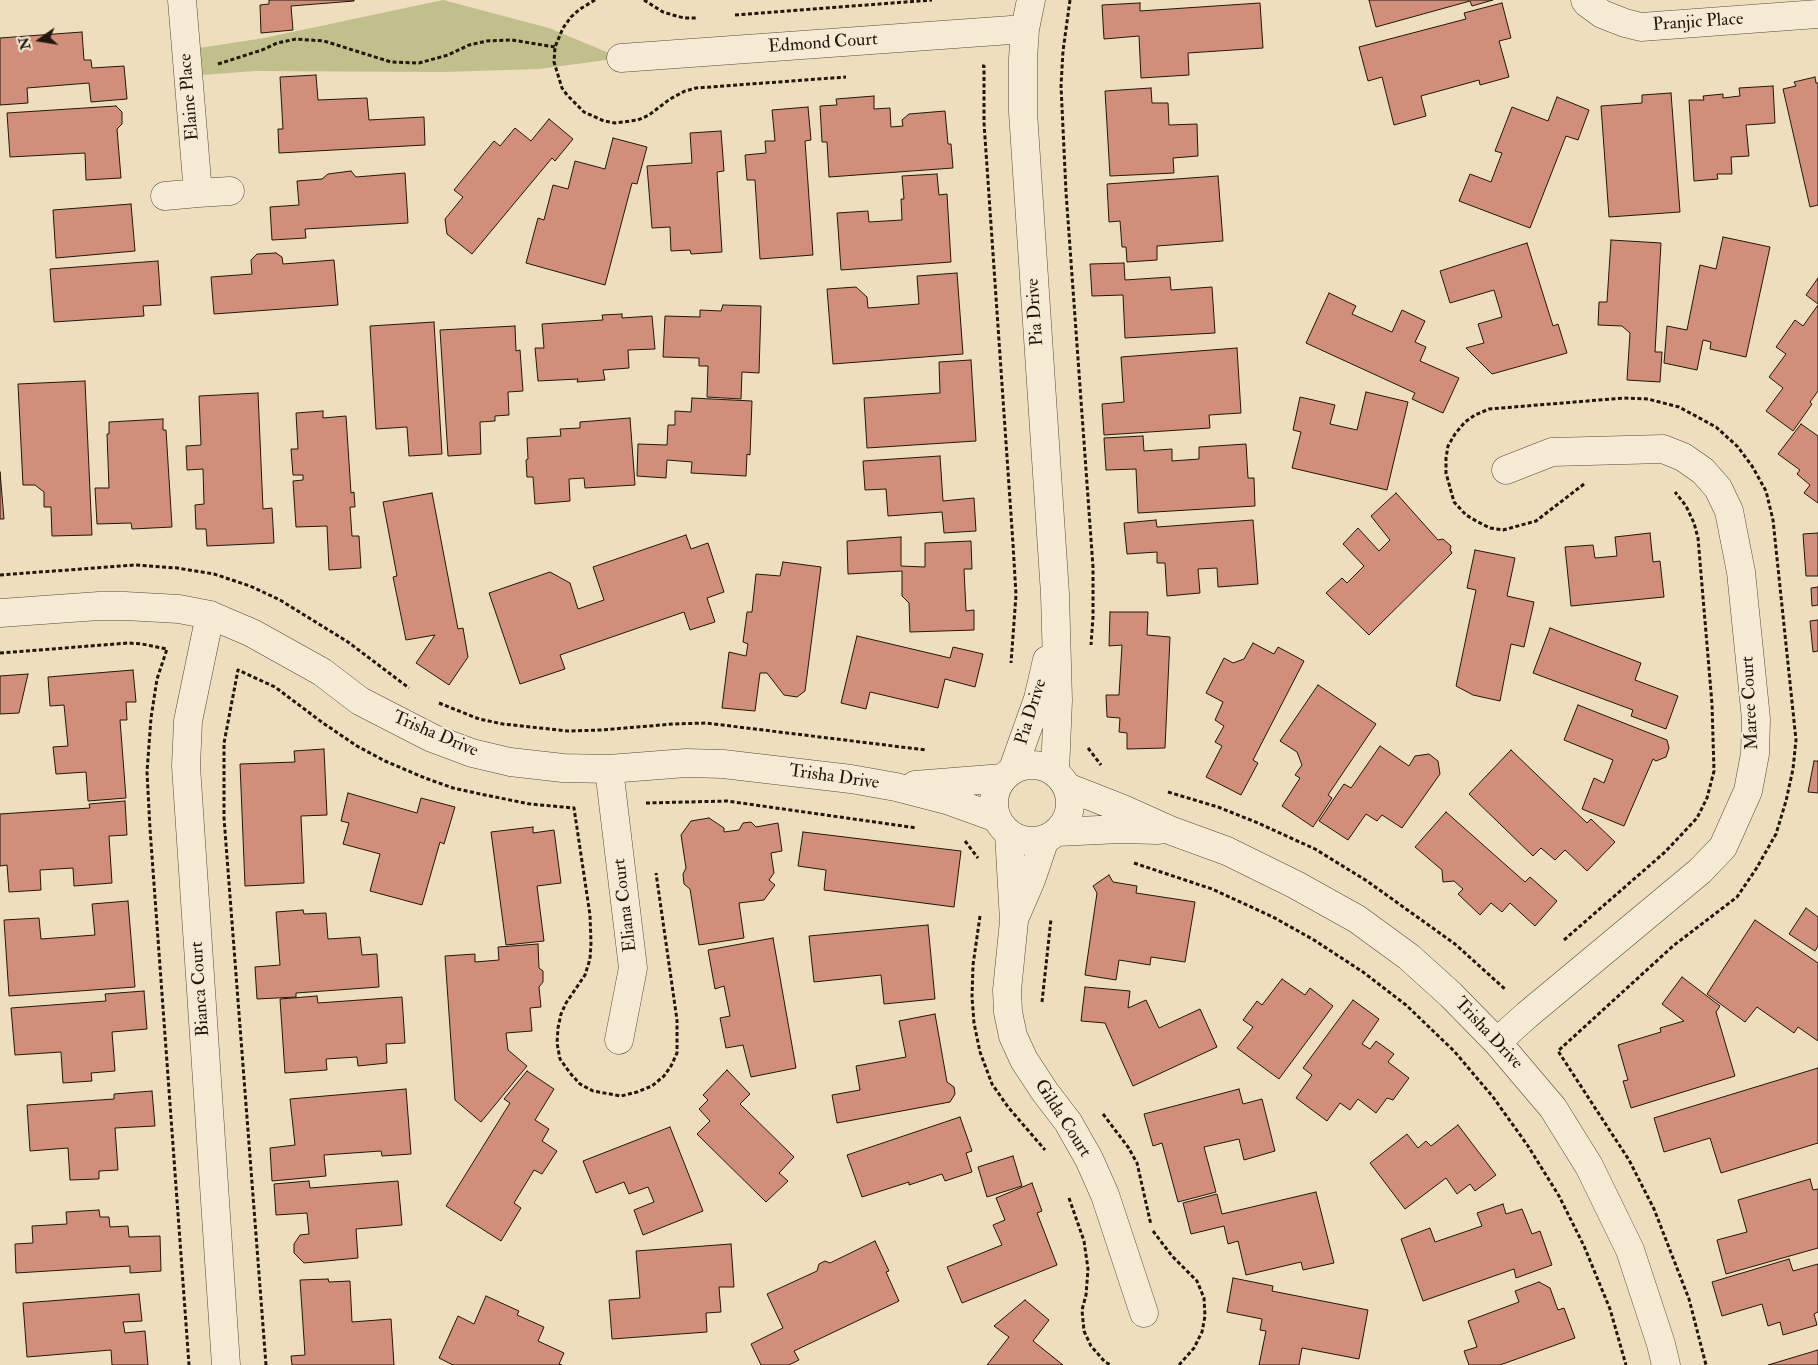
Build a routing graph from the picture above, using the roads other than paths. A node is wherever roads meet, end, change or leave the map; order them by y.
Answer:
1 (182, 0) edge
2 (1031, 0) edge
3 (1585, 0) edge
4 (1818, 14) edge
5 (1025, 30) junction
6 (621, 58) dead end
7 (230, 191) dead end
8 (198, 193) junction
9 (165, 196) dead end
10 (1506, 470) dead end
11 (0, 613) edge
12 (210, 615) junction
13 (1055, 624) junction
14 (609, 770) junction
15 (1008, 774) junction
16 (1061, 779) junction
17 (896, 786) junction
18 (1003, 826) junction
19 (1172, 831) junction
20 (1051, 836) junction
21 (1014, 921) junction
22 (619, 1040) dead end
23 (1497, 1042) junction
24 (1144, 1313) dead end
25 (226, 1365) edge
26 (1666, 1365) edge

1 - 8 street, Elaine Place
2 - 5 street, Pia Drive
3 - 4 street, Pranjic Place
5 - 6 street, Edmond Court
5 - 13 street, Pia Drive
7 - 8 street
8 - 9 street
10 - 23 street, Maree Court
11 - 12 street, Trisha Drive
12 - 14 street, Trisha Drive
12 - 25 street, Bianca Court
13 - 15 street, Pia Drive
13 - 16 street, Pia Drive
14 - 17 street, Trisha Drive
14 - 22 street, Eliana Court
15 - 16 street
15 - 17 street, Trisha Drive
15 - 18 street
16 - 19 street, Trisha Drive
16 - 20 street
17 - 18 street, Trisha Drive
18 - 20 street
18 - 21 street, Gilda Court
19 - 20 street, Trisha Drive
19 - 23 street, Trisha Drive
20 - 21 street, Gilda Court
21 - 24 street, Gilda Court
23 - 26 street, Trisha Drive

